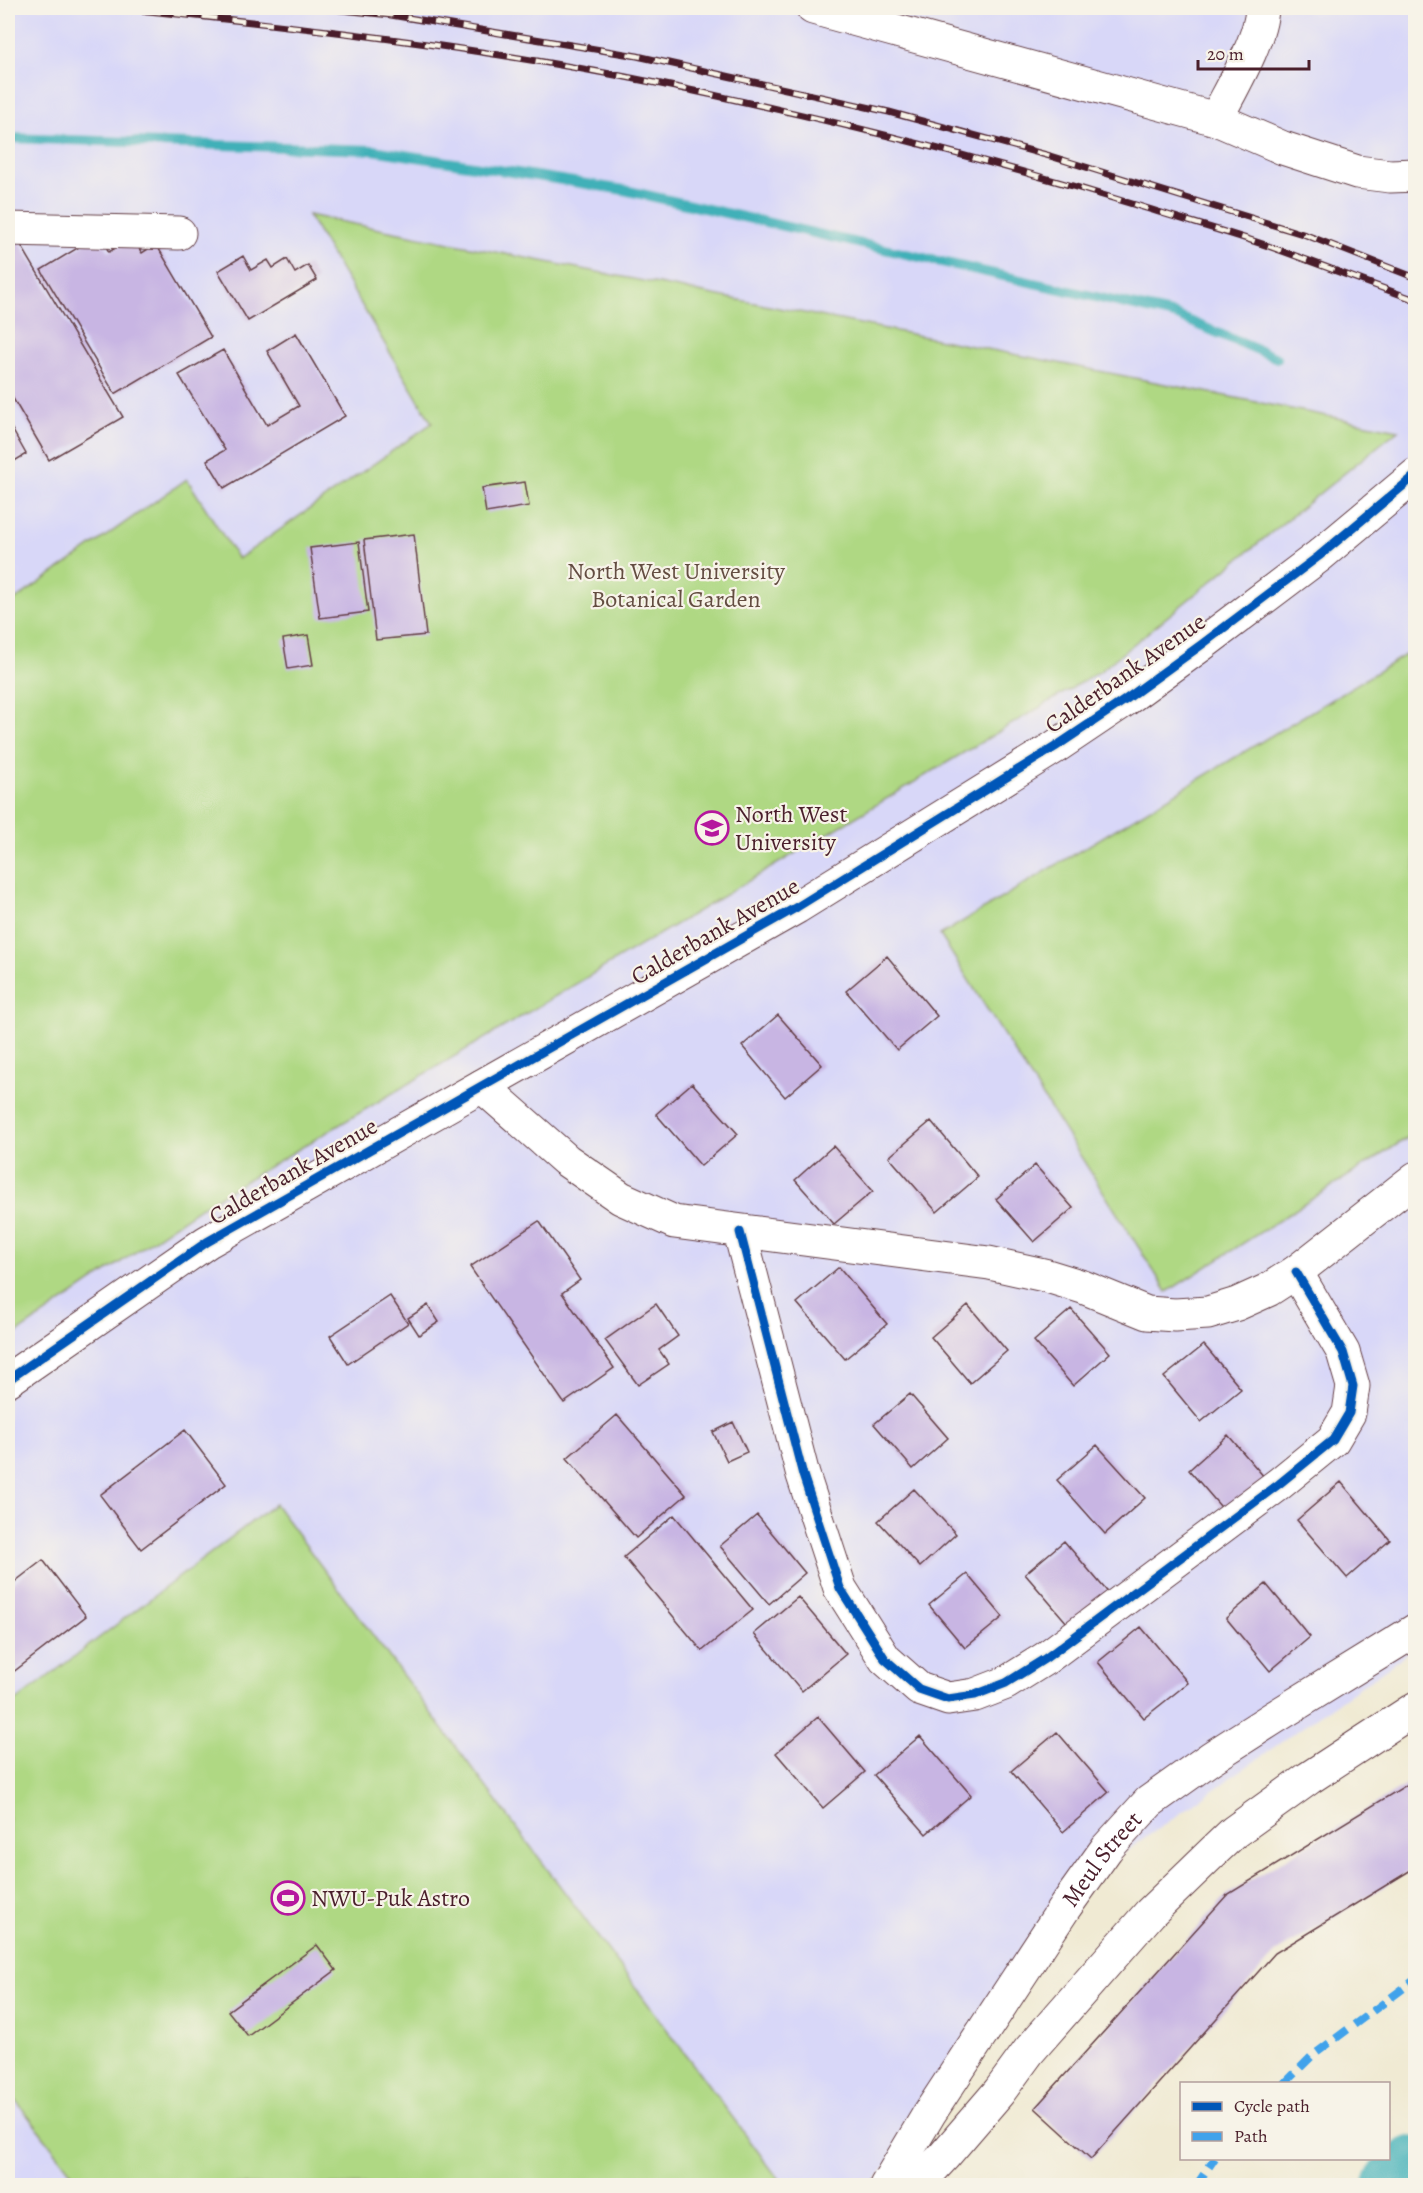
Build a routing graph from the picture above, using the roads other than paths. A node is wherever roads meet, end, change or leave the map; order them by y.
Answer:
1 (813, 8) edge
2 (1262, 8) edge
3 (1216, 119) junction
4 (1416, 175) edge
5 (8, 229) edge
6 (179, 233) dead end
7 (1416, 475) edge
8 (482, 1086) junction
9 (1416, 1178) edge
10 (740, 1232) junction
11 (1296, 1272) junction
12 (8, 1380) edge
13 (1416, 1630) edge
14 (1416, 1708) edge
15 (886, 2186) edge
16 (916, 2186) edge

1 - 3 street
2 - 3 street
3 - 4 street
5 - 6 street
7 - 8 street, Calderbank Avenue
8 - 10 street
8 - 12 street, Calderbank Avenue
9 - 11 street
10 - 11 street
10 - 11 street
13 - 15 street, Meul Street
14 - 16 street

